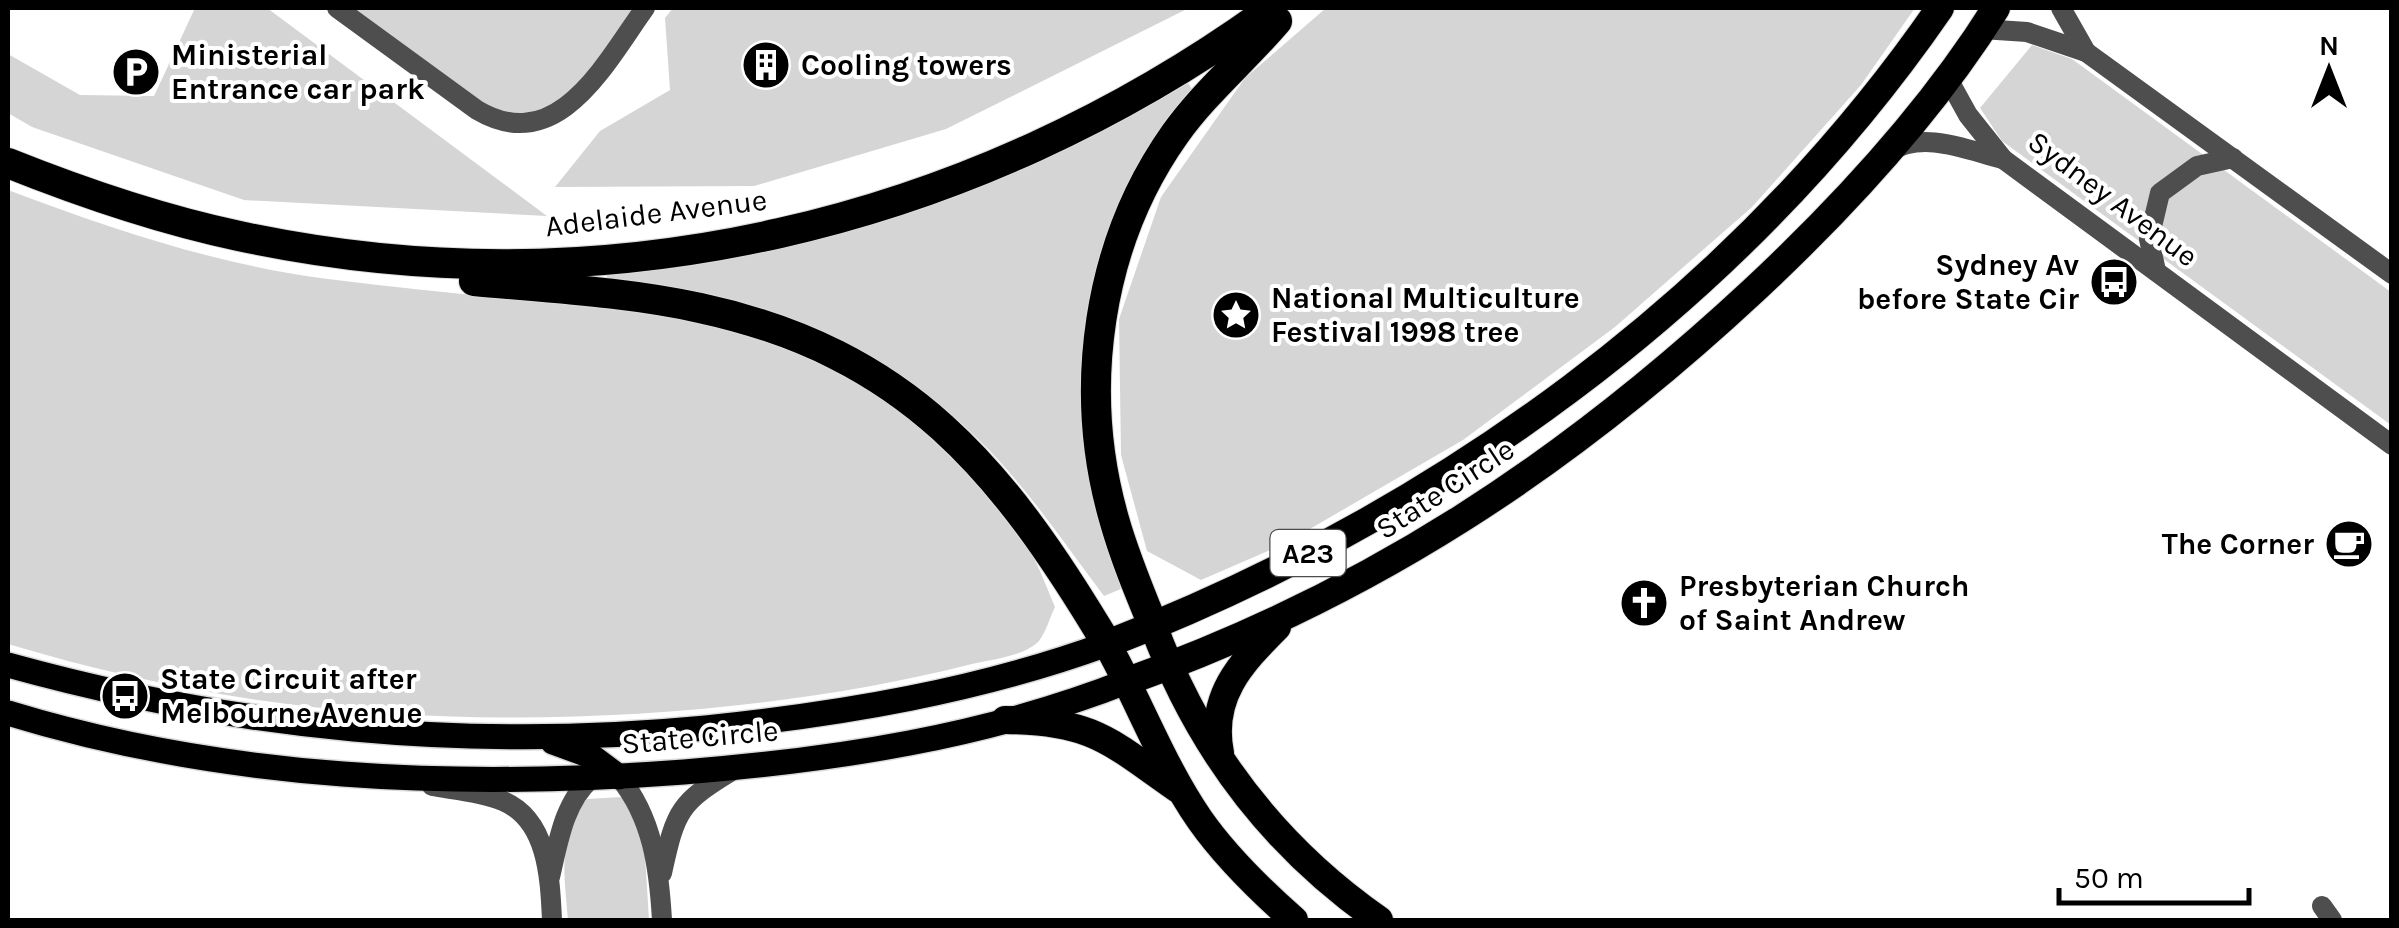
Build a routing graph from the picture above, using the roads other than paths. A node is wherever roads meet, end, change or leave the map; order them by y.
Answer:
1 (336, 8) edge
2 (646, 8) edge
3 (1272, 8) edge
4 (1288, 8) edge
5 (2061, 8) edge
6 (1989, 18) edge
7 (1932, 19) edge
8 (2086, 52) junction
9 (1947, 77) junction
10 (2233, 158) junction
11 (2002, 159) junction
12 (1881, 160) junction
13 (8, 163) edge
14 (281, 244) junction
15 (2156, 272) junction
16 (2392, 274) edge
17 (1619, 353) junction
18 (1649, 386) junction
19 (2392, 444) edge
20 (1455, 468) junction
21 (1482, 507) junction
22 (1289, 614) junction
23 (1154, 626) junction
24 (1106, 644) junction
25 (8, 665) edge
26 (1169, 665) junction
27 (1128, 681) junction
28 (8, 713) edge
29 (1005, 720) junction
30 (672, 731) junction
31 (532, 738) junction
32 (1223, 764) junction
33 (737, 768) junction
34 (606, 774) junction
35 (401, 779) junction
36 (1183, 793) junction
37 (550, 878) junction
38 (660, 882) junction
39 (552, 920) edge
40 (662, 920) edge
41 (1294, 920) edge
42 (1379, 920) edge

1 - 2 street
3 - 14 highway, Adelaide Avenue
4 - 23 highway
5 - 8 street
6 - 7 highway
6 - 8 street
6 - 9 highway, State Circle
7 - 9 highway, Sydney Avenue
7 - 17 highway, State Circle / A23
8 - 10 street
9 - 11 street, Sydney Avenue
9 - 12 highway, State Circle
10 - 15 street
10 - 16 street
11 - 12 street
11 - 15 street, Sydney Avenue
12 - 18 highway, State Circle
13 - 14 highway, Adelaide Avenue
14 - 24 highway
15 - 19 street, Sydney Avenue
17 - 18 highway
17 - 20 highway, State Circle / A23
18 - 21 highway, State Circle
20 - 21 highway
20 - 23 highway, State Circle / A23
21 - 22 highway, State Circle
22 - 26 highway, State Circle
22 - 32 highway
23 - 24 highway, State Circle / A23
23 - 26 highway
24 - 27 highway
24 - 30 main road, State Circle
25 - 31 main road, State Circle
26 - 27 highway, State Circle
26 - 32 highway
27 - 29 main road, State Circle
27 - 36 highway
28 - 35 main road, State Circle
29 - 33 main road, State Circle
29 - 36 highway
30 - 31 main road, State Circle
30 - 34 main road, State Circle
31 - 34 main road
32 - 42 highway
33 - 34 main road, State Circle
33 - 38 street
34 - 35 main road, State Circle
34 - 37 street
34 - 38 street
35 - 37 street
36 - 41 highway
37 - 39 street
38 - 40 street

